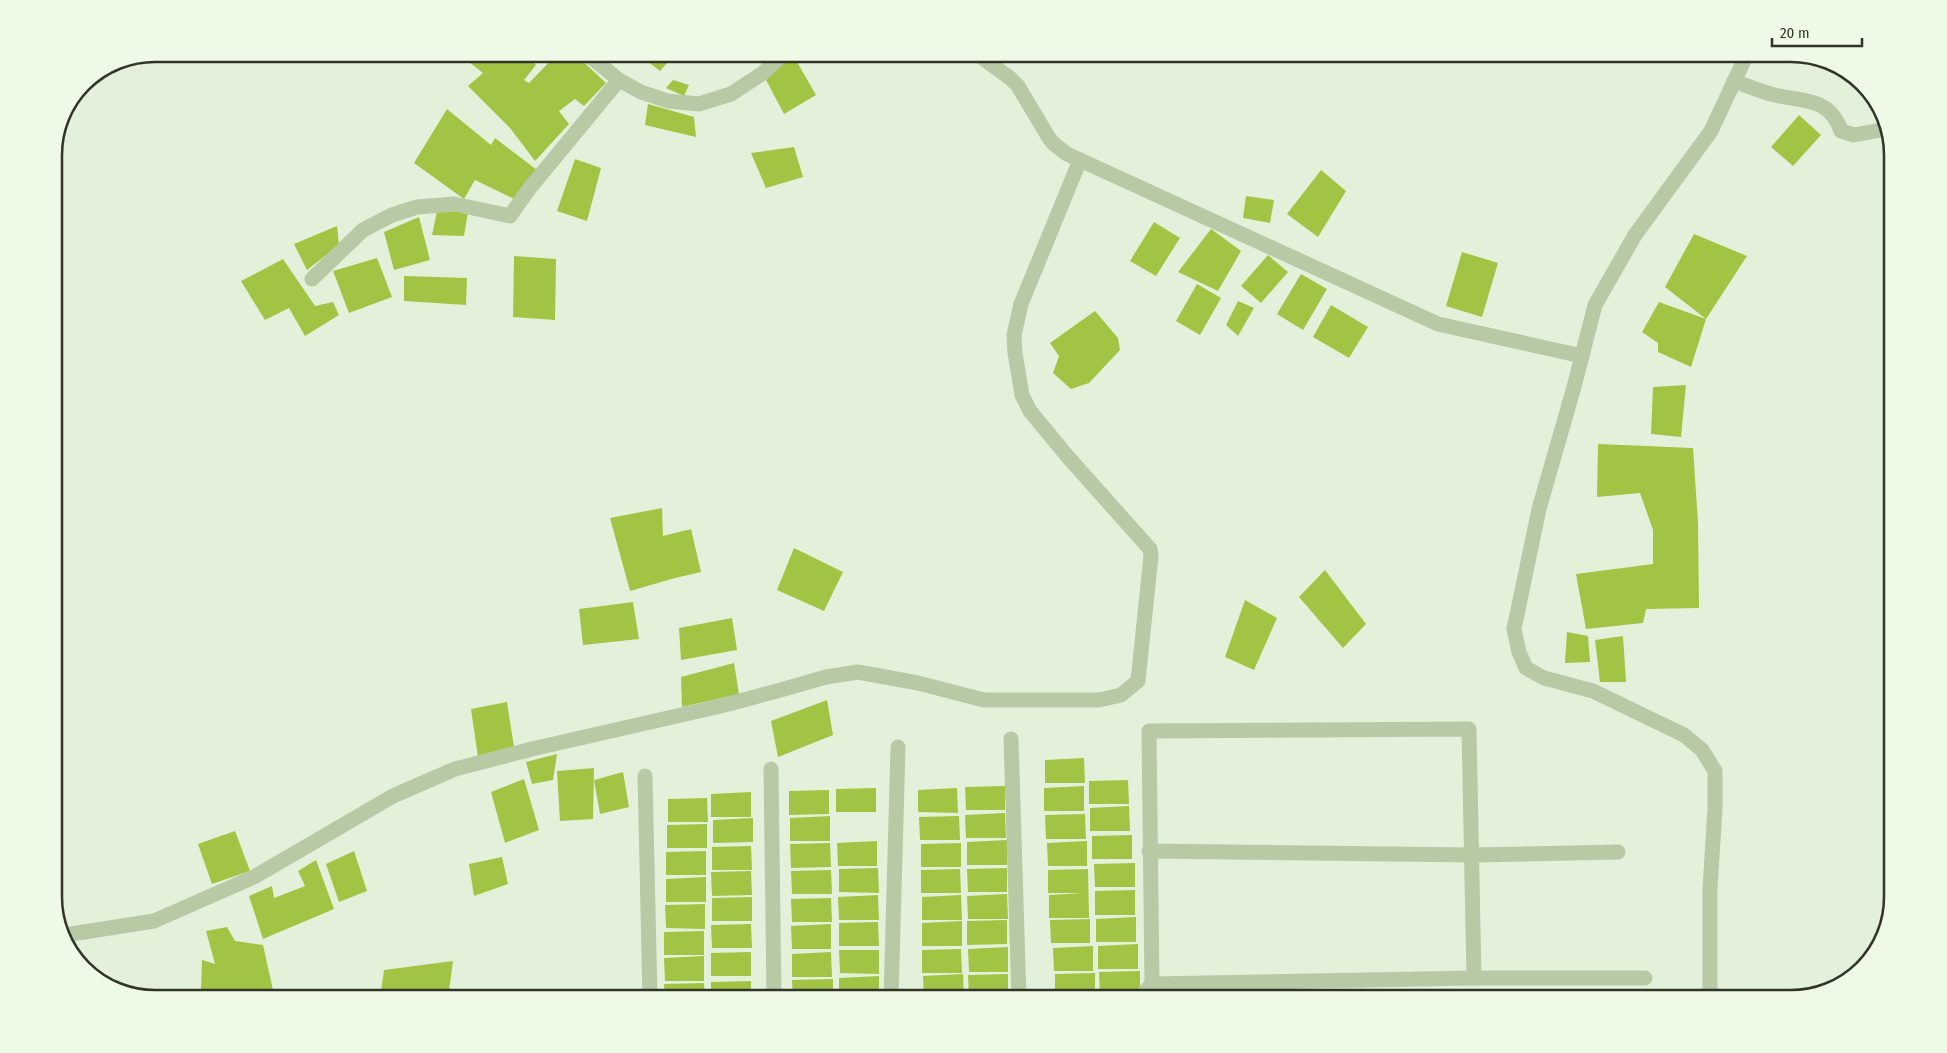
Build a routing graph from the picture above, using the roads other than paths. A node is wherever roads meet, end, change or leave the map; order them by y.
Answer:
1 (598, 62) edge
2 (775, 62) edge
3 (988, 62) edge
4 (1743, 62) edge
5 (619, 80) junction
6 (1734, 81) junction
7 (1881, 130) edge
8 (1080, 160) junction
9 (312, 278) dead end
10 (1582, 356) junction
11 (1011, 739) dead end
12 (898, 747) dead end
13 (771, 769) dead end
14 (645, 776) dead end
15 (1149, 851) junction
16 (1618, 852) dead end
17 (1472, 855) junction
18 (70, 935) edge
19 (1474, 978) junction
20 (1645, 978) dead end
21 (1152, 984) junction
22 (650, 990) edge
23 (774, 990) edge
24 (891, 990) edge
25 (1018, 990) edge
26 (1147, 990) edge
27 (1710, 990) edge

1 - 5 street
2 - 5 street
3 - 8 street
4 - 6 street
5 - 9 street
6 - 7 street
6 - 10 street
8 - 10 street
8 - 18 street
10 - 27 street
11 - 25 street
12 - 24 street
13 - 23 street
14 - 22 street
15 - 17 street
15 - 17 street
15 - 21 street
16 - 17 street
17 - 19 street
19 - 20 street
19 - 21 street
21 - 26 street

